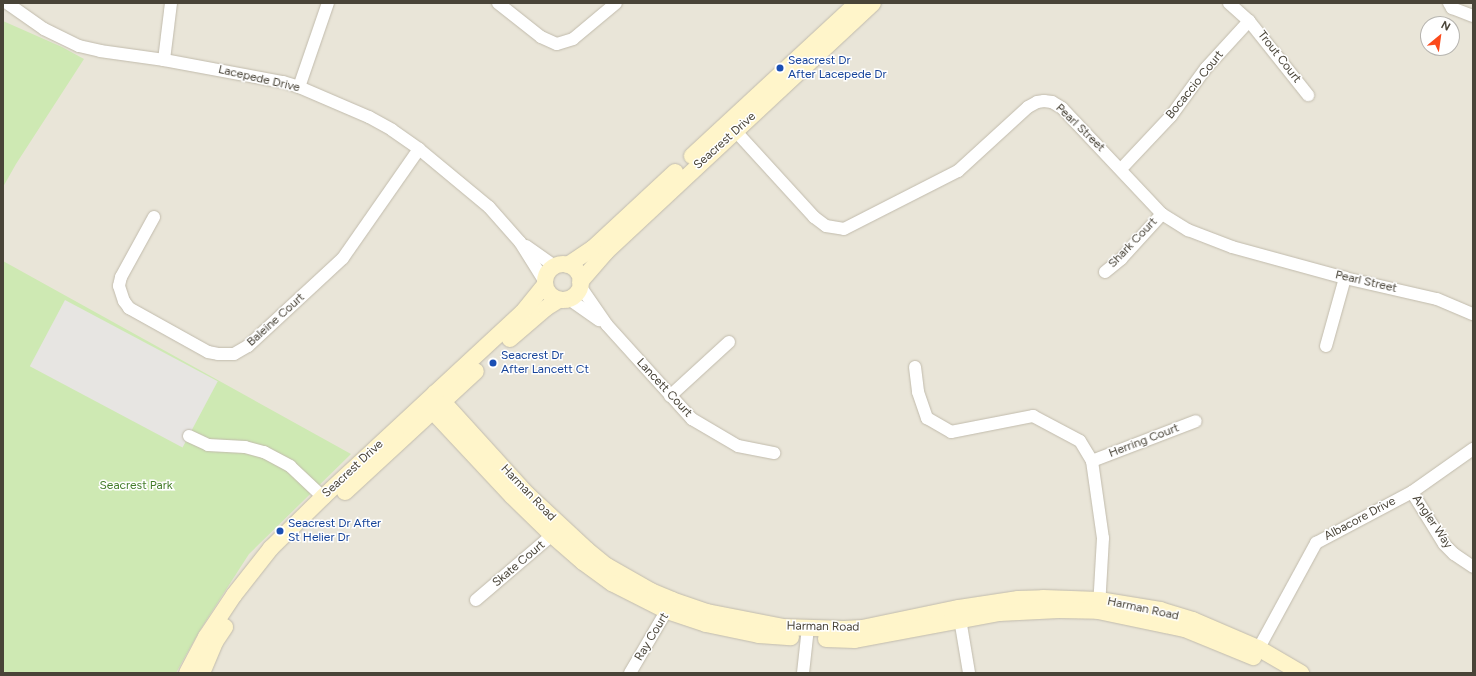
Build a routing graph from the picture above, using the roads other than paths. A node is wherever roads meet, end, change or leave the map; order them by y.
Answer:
1 (8, 3) edge
2 (171, 3) edge
3 (328, 3) edge
4 (498, 3) edge
5 (616, 3) edge
6 (857, 3) edge
7 (873, 3) edge
8 (1229, 3) edge
9 (1449, 3) edge
10 (1473, 16) edge
11 (1249, 21) junction
12 (164, 60) junction
13 (299, 87) junction
14 (1308, 95) dead end
15 (732, 127) junction
16 (419, 149) junction
17 (1121, 169) junction
18 (1162, 214) junction
19 (154, 217) dead end
20 (520, 242) junction
21 (562, 266) junction
22 (1105, 272) dead end
23 (1345, 278) junction
24 (545, 284) junction
25 (580, 284) junction
26 (564, 300) junction
27 (1473, 314) edge
28 (607, 325) junction
29 (729, 342) dead end
30 (1326, 346) dead end
31 (915, 368) dead end
32 (670, 396) junction
33 (434, 402) junction
34 (1196, 421) dead end
35 (189, 436) dead end
36 (1473, 449) edge
37 (774, 453) dead end
38 (1092, 462) junction
39 (1412, 492) junction
40 (323, 497) junction
41 (557, 532) junction
42 (1473, 566) edge
43 (476, 600) dead end
44 (670, 606) junction
45 (1099, 606) junction
46 (960, 614) junction
47 (808, 633) junction
48 (1256, 653) junction
49 (187, 673) edge
50 (202, 673) edge
51 (630, 673) edge
52 (803, 673) edge
53 (969, 673) edge
54 (1280, 673) edge
55 (1301, 673) edge

1 - 12 street, Lacepede Drive
2 - 12 street
3 - 13 street
4 - 5 street
6 - 15 main road, Seacrest Drive
7 - 15 main road, Seacrest Drive
8 - 11 street
9 - 10 street
11 - 14 street, Trout Court
11 - 17 street, Bocaccio Court
12 - 13 street, Lacepede Drive
13 - 16 street, Lacepede Drive
15 - 17 street, Pearl Street
15 - 21 main road, Seacrest Drive
15 - 25 main road, Seacrest Drive
16 - 19 street, Baleine Court
16 - 20 street, Lacepede Drive
17 - 18 street, Pearl Street
18 - 22 street, Shark Court
18 - 23 street, Pearl Street
20 - 21 street, Lacepede Drive
20 - 24 street, Lacepede Drive
21 - 24 main road, Seacrest Drive
21 - 25 main road
23 - 27 street, Pearl Street
23 - 30 street
24 - 26 main road
24 - 33 main road, Seacrest Drive
25 - 26 main road, Seacrest Drive
25 - 28 street, Lancett Court
26 - 28 street, Lancett Court
26 - 33 main road, Seacrest Drive
28 - 32 street, Lancett Court
29 - 32 street
31 - 38 street
32 - 37 street, Lancett Court
33 - 40 main road, Seacrest Drive
33 - 41 main road, Harman Road
33 - 50 main road, Seacrest Drive
34 - 38 street, Herring Court
35 - 40 street
36 - 39 street, Albacore Drive
38 - 45 street
39 - 42 street, Angler Way
39 - 48 street, Albacore Drive
40 - 49 main road, Seacrest Drive
41 - 43 street, Skate Court
41 - 44 main road, Harman Road
44 - 47 main road, Harman Road
44 - 51 street, Ray Court
45 - 46 main road, Harman Road
45 - 48 main road, Harman Road
46 - 47 main road, Harman Road
46 - 53 street
47 - 52 street
48 - 54 main road, Harman Road
48 - 55 main road, Harman Road

